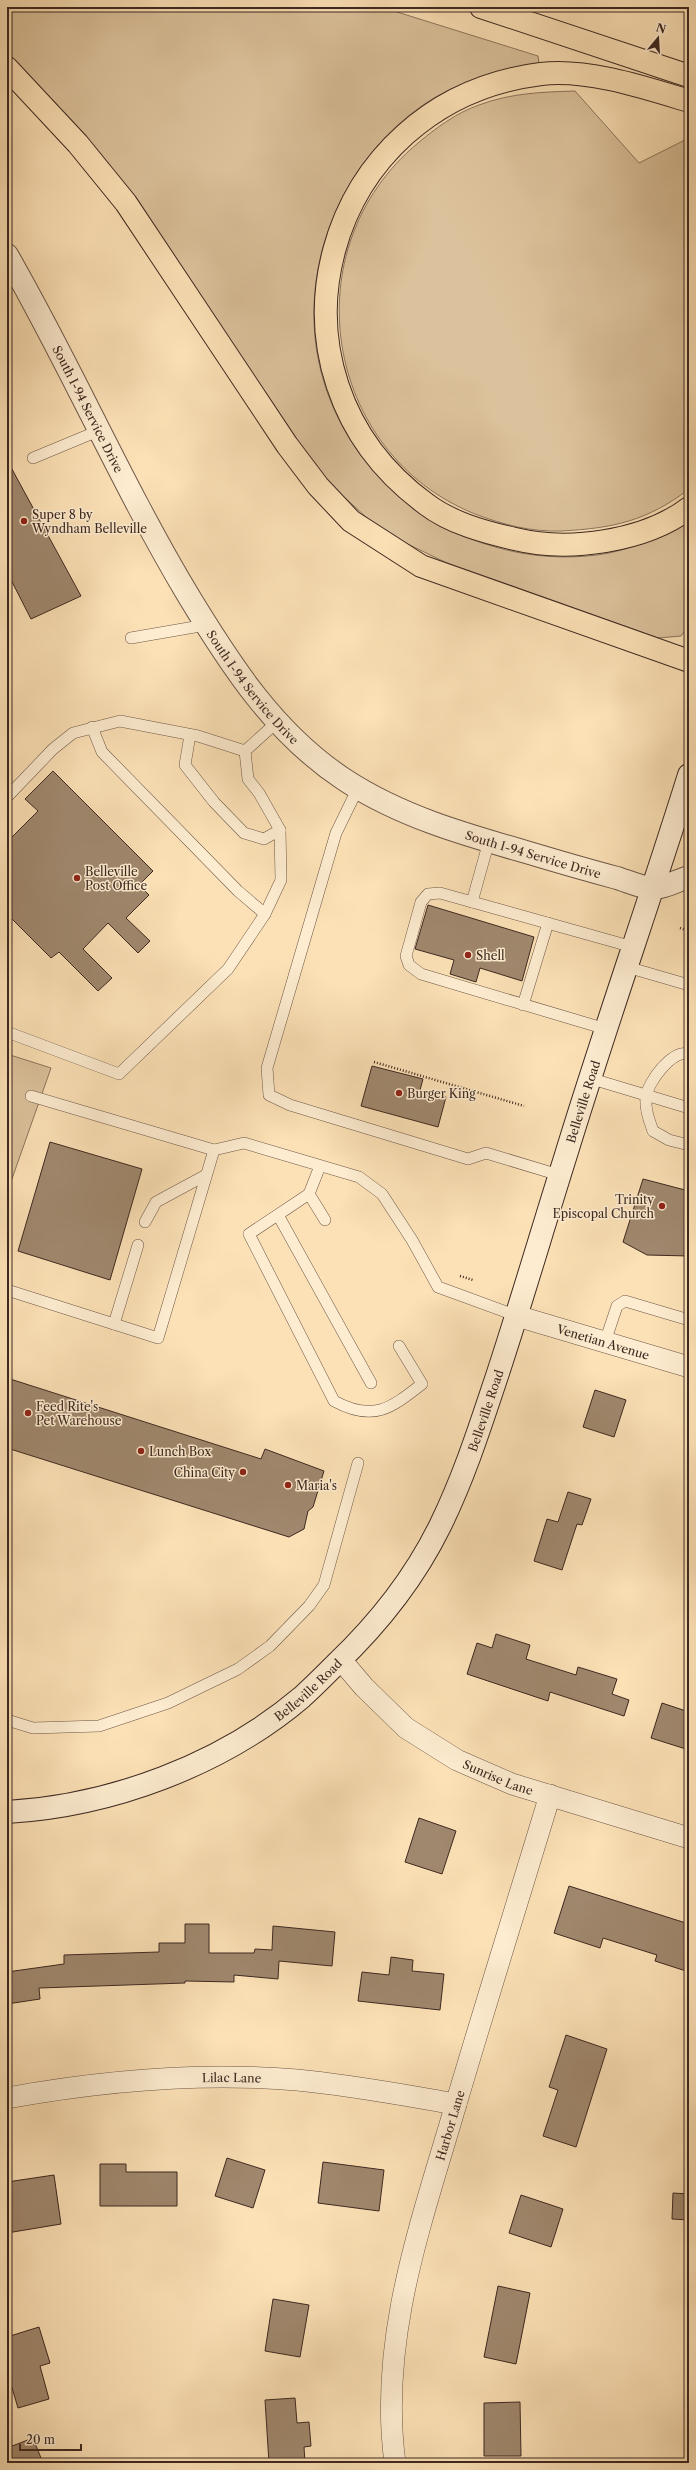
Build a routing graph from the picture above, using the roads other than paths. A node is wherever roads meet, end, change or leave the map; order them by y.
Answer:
1 (481, 7) edge
2 (7, 68) edge
3 (689, 76) edge
4 (689, 101) edge
5 (7, 255) edge
6 (98, 431) junction
7 (33, 458) dead end
8 (689, 508) edge
9 (206, 625) junction
10 (131, 638) dead end
11 (689, 661) edge
12 (277, 722) junction
13 (92, 727) junction
14 (190, 735) junction
15 (245, 751) junction
16 (689, 775) edge
17 (358, 788) junction
18 (7, 797) edge
19 (280, 830) junction
20 (489, 841) junction
21 (689, 877) edge
22 (652, 888) junction
23 (472, 902) junction
24 (265, 914) junction
25 (548, 923) junction
26 (630, 957) junction
27 (689, 985) edge
28 (523, 1005) junction
29 (606, 1029) junction
30 (7, 1032) edge
31 (689, 1054) edge
32 (589, 1078) junction
33 (31, 1096) dead end
34 (646, 1096) junction
35 (689, 1108) edge
36 (689, 1145) edge
37 (214, 1150) junction
38 (320, 1166) junction
39 (206, 1175) junction
40 (560, 1175) junction
41 (309, 1194) junction
42 (278, 1214) junction
43 (325, 1220) dead end
44 (145, 1222) dead end
45 (138, 1245) dead end
46 (7, 1290) edge
47 (517, 1316) junction
48 (689, 1320) edge
49 (114, 1324) junction
50 (605, 1342) junction
51 (400, 1346) dead end
52 (689, 1367) edge
53 (371, 1383) dead end
54 (358, 1463) dead end
55 (341, 1660) junction
56 (7, 1720) edge
57 (550, 1795) junction
58 (7, 1812) edge
59 (689, 1838) edge
60 (7, 2098) edge
61 (456, 2104) junction
62 (395, 2463) edge

1 - 3 highway
2 - 11 highway
4 - 8 highway
5 - 6 main road, South I-94 Service Drive
6 - 7 lane
6 - 9 main road, South I-94 Service Drive
9 - 10 lane
9 - 12 main road, South I-94 Service Drive
12 - 15 lane
12 - 17 main road, South I-94 Service Drive
13 - 14 lane
13 - 18 lane
13 - 24 lane
14 - 15 lane
14 - 19 lane
15 - 19 lane
16 - 22 main road, Belleville Road
17 - 20 main road, South I-94 Service Drive
17 - 40 lane
19 - 24 lane
20 - 22 main road, South I-94 Service Drive
20 - 23 lane
21 - 22 main road
22 - 26 main road, Belleville Road
23 - 25 lane
23 - 28 lane
24 - 30 lane
25 - 26 lane
25 - 28 lane
26 - 27 lane
26 - 29 main road, Belleville Road
28 - 29 lane
29 - 32 main road, Belleville Road
31 - 34 lane
32 - 34 lane
32 - 40 main road, Belleville Road
33 - 37 lane
34 - 35 lane
34 - 36 lane
37 - 38 lane
37 - 39 lane
38 - 41 lane
38 - 47 lane
39 - 44 lane
39 - 49 lane
40 - 47 main road, Belleville Road
41 - 42 lane
41 - 43 lane
42 - 51 lane
42 - 53 lane
45 - 49 lane
46 - 49 lane
47 - 50 street, Venetian Avenue
47 - 55 main road, Belleville Road
48 - 50 lane
50 - 52 street, Venetian Avenue
54 - 56 lane
55 - 57 street, Sunrise Lane
55 - 58 main road, Belleville Road
57 - 59 street, Sunrise Lane
57 - 61 street, Harbor Lane
60 - 61 street, Lilac Lane
61 - 62 street, Harbor Lane

